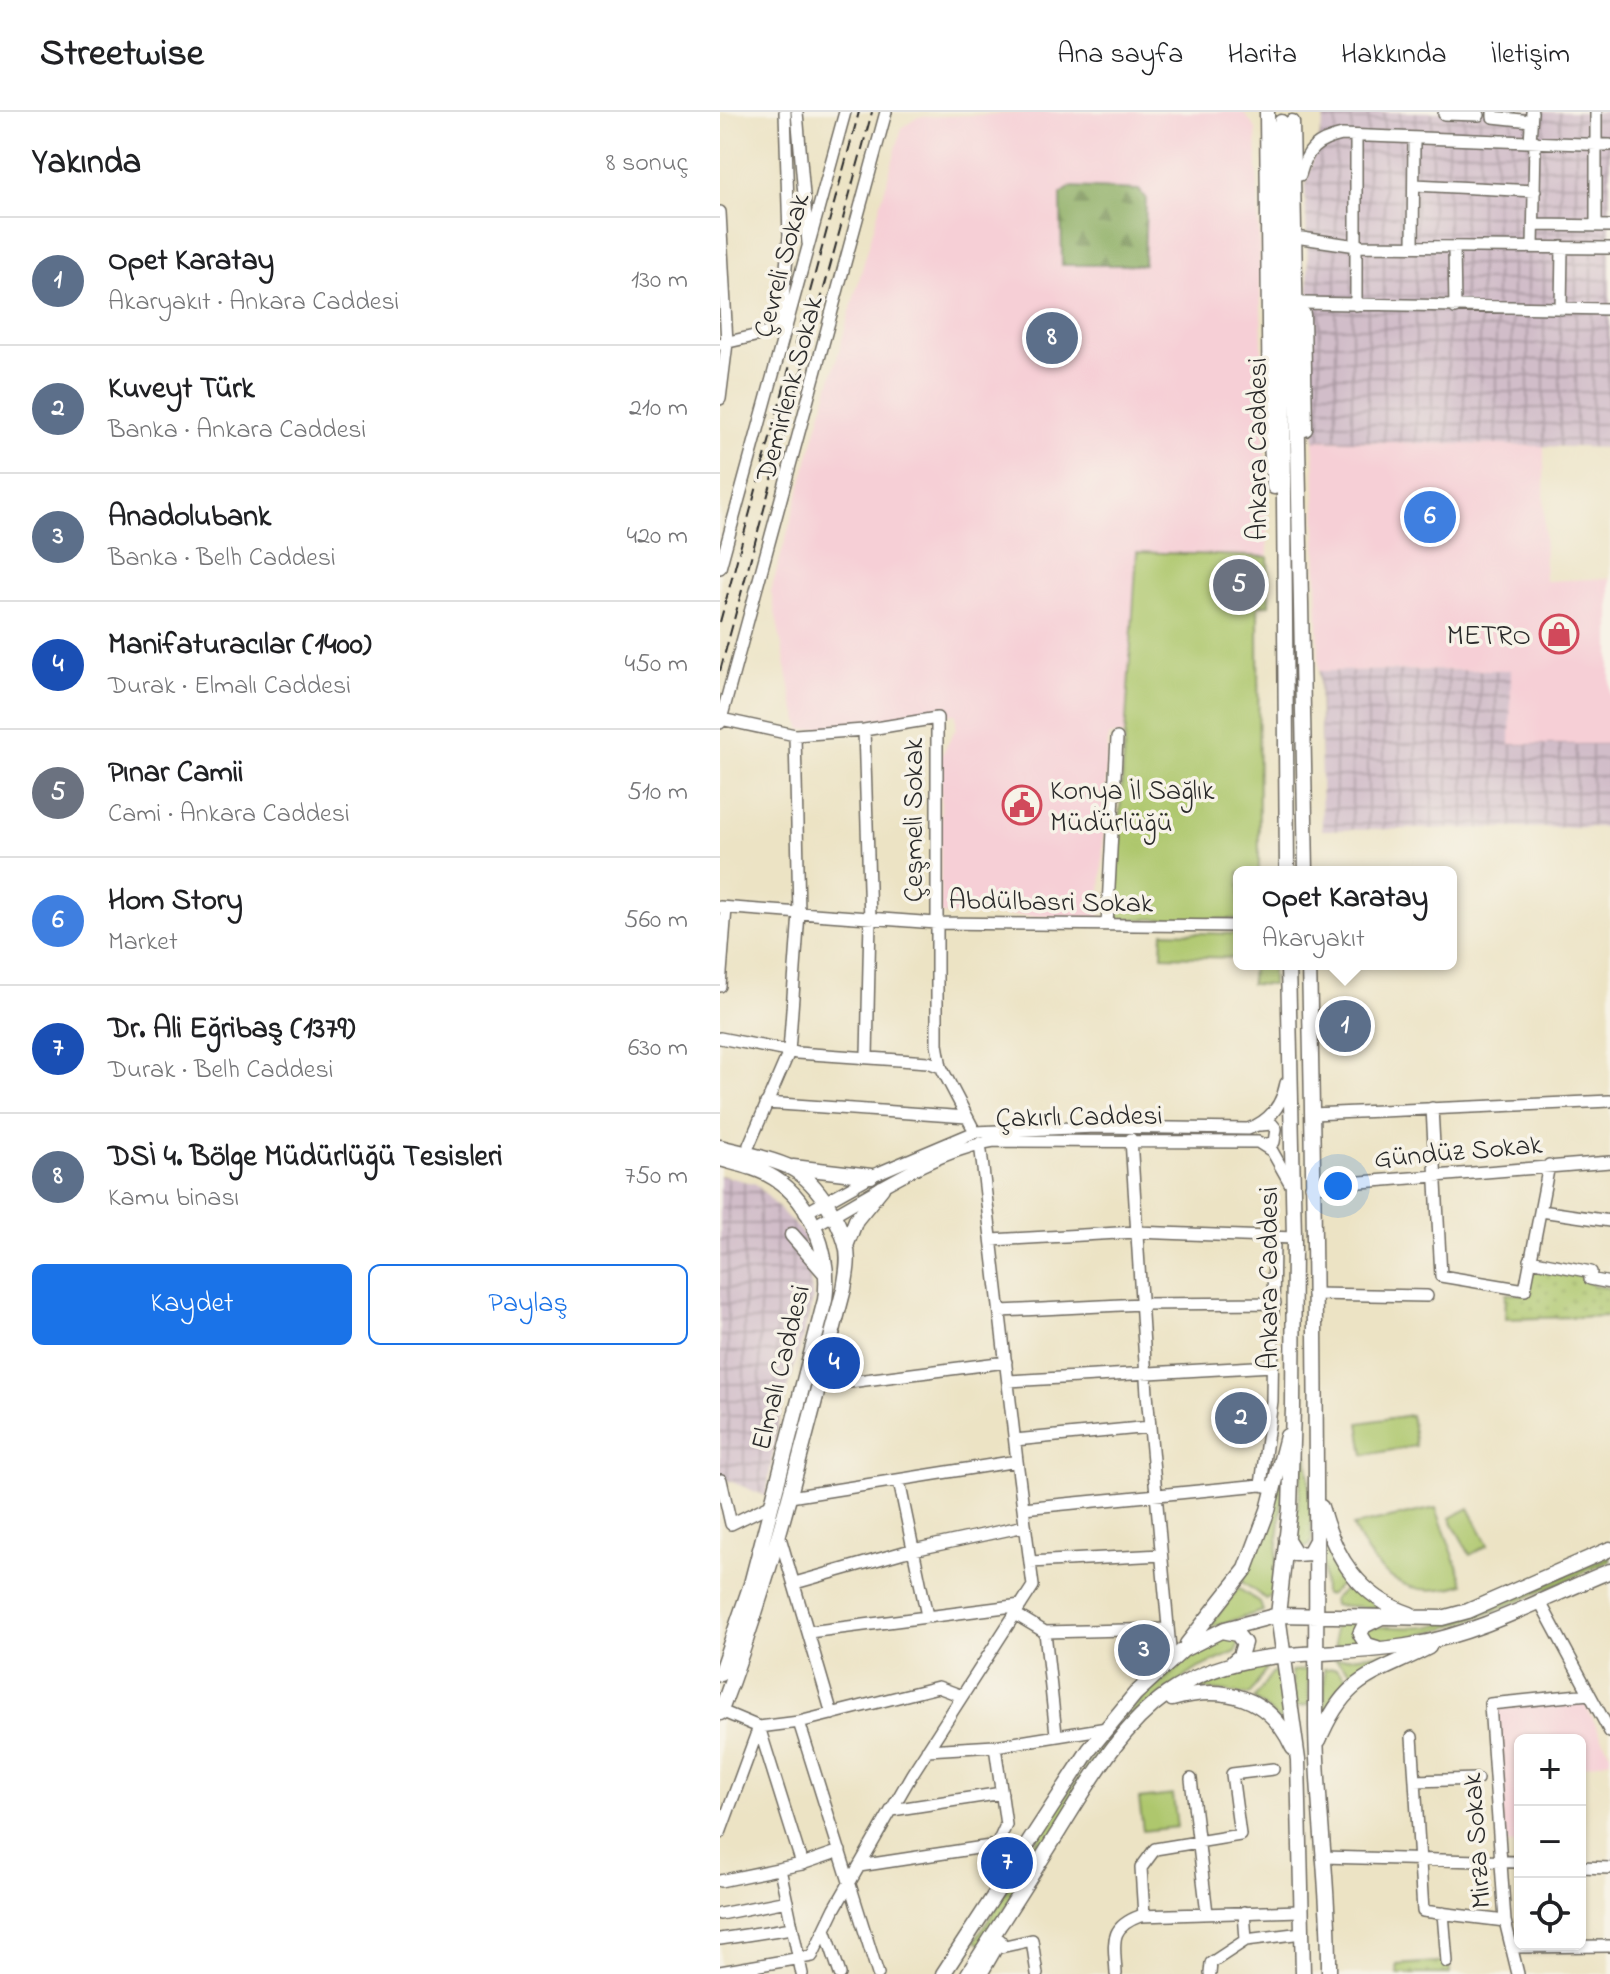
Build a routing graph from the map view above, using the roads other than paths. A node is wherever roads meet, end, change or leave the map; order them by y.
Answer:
1 (785, 112) edge
2 (797, 112) edge
3 (845, 112) edge
4 (895, 112) edge
5 (1257, 112) edge
6 (1267, 112) edge
7 (1596, 112) edge
8 (1444, 113) edge
9 (1480, 114) edge
10 (1493, 114) edge
11 (1532, 116) edge
12 (885, 117) edge
13 (1291, 119) edge
14 (1356, 136) junction
15 (1442, 138) junction
16 (1414, 139) junction
17 (1533, 141) junction
18 (1268, 142) junction
19 (1593, 144) junction
20 (1610, 145) edge
21 (1300, 175) junction
22 (1415, 185) junction
23 (1535, 191) junction
24 (720, 212) edge
25 (1535, 225) junction
26 (1596, 226) junction
27 (1610, 226) edge
28 (1302, 238) junction
29 (1357, 246) junction
30 (1413, 246) junction
31 (1454, 247) junction
32 (1533, 247) junction
33 (1562, 247) junction
34 (1610, 248) edge
35 (807, 262) junction
36 (1303, 303) junction
37 (1356, 305) junction
38 (1455, 308) junction
39 (1561, 309) junction
40 (1610, 309) edge
41 (781, 332) junction
42 (724, 343) edge
43 (720, 399) edge
44 (1300, 513) junction
45 (1282, 530) junction
46 (720, 568) edge
47 (720, 721) edge
48 (864, 730) junction
49 (795, 735) junction
50 (1117, 738) dead end
51 (1287, 866) edge
52 (1306, 866) edge
53 (723, 908) edge
54 (799, 913) junction
55 (870, 919) junction
56 (936, 923) junction
57 (1107, 925) junction
58 (1233, 926) edge
59 (1288, 970) edge
60 (1309, 970) edge
61 (720, 986) edge
62 (720, 1038) edge
63 (789, 1052) junction
64 (867, 1057) junction
65 (941, 1067) junction
66 (1290, 1067) junction
67 (1610, 1101) edge
68 (766, 1103) junction
69 (1432, 1108) junction
70 (1312, 1114) junction
71 (967, 1117) junction
72 (1260, 1125) junction
73 (720, 1137) edge
74 (978, 1138) junction
75 (1131, 1139) junction
76 (749, 1145) junction
77 (1264, 1145) junction
78 (720, 1147) edge
79 (720, 1159) edge
80 (1610, 1162) edge
81 (1549, 1165) junction
82 (787, 1166) junction
83 (720, 1169) edge
84 (871, 1176) junction
85 (1437, 1177) junction
86 (1311, 1186) junction
87 (882, 1188) junction
88 (1293, 1189) junction
89 (823, 1201) junction
90 (1541, 1211) junction
91 (805, 1214) junction
92 (832, 1215) junction
93 (1610, 1221) edge
94 (1136, 1232) junction
95 (792, 1235) dead end
96 (1274, 1236) junction
97 (1294, 1238) junction
98 (992, 1240) junction
99 (846, 1246) junction
100 (1530, 1260) junction
101 (827, 1276) junction
102 (1610, 1283) edge
103 (1313, 1294) junction
104 (1427, 1296) dead end
105 (1275, 1303) junction
106 (1141, 1304) junction
107 (1000, 1311) junction
108 (1006, 1362) junction
109 (1272, 1366) junction
110 (1146, 1371) junction
111 (1008, 1381) junction
112 (818, 1386) junction
113 (1293, 1408) junction
114 (1150, 1427) junction
115 (1015, 1440) junction
116 (1017, 1461) junction
117 (721, 1480) edge
118 (899, 1481) junction
119 (1267, 1487) junction
120 (1316, 1487) junction
121 (1156, 1495) junction
122 (790, 1497) junction
123 (772, 1504) junction
124 (1023, 1508) junction
125 (1025, 1526) junction
126 (779, 1534) junction
127 (1286, 1537) junction
128 (1316, 1538) junction
129 (1610, 1549) edge
130 (916, 1550) junction
131 (1161, 1555) junction
132 (1030, 1562) junction
133 (1610, 1571) edge
134 (795, 1583) junction
135 (1539, 1600) junction
136 (1018, 1609) junction
137 (1317, 1613) junction
138 (1278, 1615) junction
139 (927, 1616) junction
140 (1384, 1617) junction
141 (1426, 1619) junction
142 (1166, 1629) junction
143 (809, 1632) junction
144 (1045, 1632) junction
145 (1218, 1632) junction
146 (1456, 1633) junction
147 (1377, 1648) junction
148 (1282, 1653) junction
149 (1318, 1653) junction
150 (1177, 1655) junction
151 (1229, 1664) junction
152 (720, 1674) edge
153 (1589, 1694) junction
154 (962, 1696) junction
155 (1154, 1706) junction
156 (720, 1712) edge
157 (832, 1714) junction
158 (1606, 1719) edge
159 (1316, 1721) junction
160 (799, 1722) junction
161 (1293, 1725) junction
162 (759, 1727) junction
163 (1107, 1728) junction
164 (1610, 1732) edge
165 (1056, 1734) junction
166 (1412, 1737) dead end
167 (1317, 1744) junction
168 (995, 1746) junction
169 (927, 1750) junction
170 (1298, 1760) junction
171 (1273, 1769) dead end
172 (1191, 1779) dead end
173 (1477, 1779) dead end
174 (1415, 1781) junction
175 (1002, 1793) junction
176 (892, 1810) junction
177 (720, 1833) edge
178 (1199, 1844) junction
179 (840, 1851) junction
180 (1322, 1857) junction
181 (1420, 1857) junction
182 (1499, 1859) junction
183 (1514, 1861) edge
184 (802, 1864) junction
185 (859, 1866) junction
186 (1586, 1867) edge
187 (1610, 1868) edge
188 (780, 1869) junction
189 (720, 1881) edge
190 (850, 1882) junction
191 (787, 1901) junction
192 (1300, 1911) junction
193 (1244, 1912) junction
194 (1207, 1913) junction
195 (1443, 1913) junction
196 (720, 1914) edge
197 (1007, 1914) junction
198 (1144, 1916) junction
199 (979, 1917) junction
200 (1505, 1921) junction
201 (792, 1928) junction
202 (825, 1929) junction
203 (1302, 1933) junction
204 (720, 1939) edge
205 (1246, 1940) junction
206 (1586, 1945) edge
207 (1610, 1946) edge
208 (1511, 1947) junction
209 (1514, 1947) edge
210 (996, 1948) junction
211 (799, 1958) junction
212 (1447, 1962) dead end
213 (720, 1972) edge
214 (802, 1974) edge
215 (840, 1974) edge
216 (878, 1974) edge
217 (931, 1974) edge
218 (943, 1974) edge
219 (968, 1974) edge
220 (980, 1974) edge
221 (1037, 1974) edge
222 (1116, 1974) edge
223 (1210, 1974) edge
224 (1303, 1974) edge
225 (1329, 1974) edge
226 (1518, 1974) edge

1 - 41 street
2 - 35 street
3 - 35 street, Çevreli Sokak
4 - 12 street
5 - 18 main road
6 - 18 main road
7 - 19 street
8 - 9 street
8 - 15 street
9 - 10 street
10 - 11 street
11 - 17 street
12 - 47 street, Demirlenk Sokak
13 - 21 main road
13 - 44 main road, Ankara Caddesi
13 - 45 main road, Ankara Caddesi
14 - 16 street
14 - 21 street
14 - 29 street
15 - 16 street
15 - 17 street
16 - 22 street
17 - 19 street
17 - 23 street
18 - 45 main road
19 - 20 street
19 - 26 street
21 - 28 main road
22 - 23 street
22 - 30 street
23 - 25 street
24 - 42 street
25 - 26 street
25 - 32 street
26 - 27 street
28 - 29 street
28 - 36 main road
29 - 30 street
29 - 37 street
30 - 31 street
31 - 32 street
31 - 38 street
32 - 33 street
33 - 34 street
33 - 39 street
35 - 41 street, Çevreli Sokak
36 - 37 street
36 - 44 main road
37 - 38 street
38 - 39 street
39 - 40 street
41 - 42 street
41 - 46 street, Çevreli Sokak
42 - 43 street
44 - 52 main road, Ankara Caddesi
45 - 51 main road, Ankara Caddesi
47 - 49 street, Çeşmeli Sokak
48 - 49 street, Çeşmeli Sokak
48 - 55 street
48 - 56 street, Çeşmeli Sokak
49 - 54 street
50 - 57 street
53 - 54 street, Abdülbasri Sokak
53 - 61 street
54 - 55 street, Abdülbasri Sokak
54 - 63 street
55 - 56 street, Abdülbasri Sokak
55 - 64 street
56 - 57 street, Abdülbasri Sokak
56 - 65 street, Çeşmeli Sokak
57 - 58 street, Abdülbasri Sokak
59 - 66 main road, Ankara Caddesi
60 - 70 main road, Ankara Caddesi
62 - 63 street
63 - 64 street
63 - 68 street
64 - 65 street
65 - 71 street, Çeşmeli Sokak
66 - 72 street
66 - 88 main road, Ankara Caddesi
67 - 69 street
68 - 71 street
68 - 76 street
69 - 70 street
69 - 85 street
70 - 86 main road, Ankara Caddesi
71 - 74 street, Çeşmeli Sokak
72 - 74 street, Çakırlı Caddesi
72 - 77 street
73 - 76 main road
74 - 75 street, Çakırlı Caddesi
74 - 84 street, Çakırlı Caddesi
74 - 87 street, Çakırlı Caddesi
74 - 98 street
75 - 77 street, Çakırlı Caddesi
75 - 94 street
76 - 82 main road
77 - 88 street
78 - 82 main road
79 - 91 main road
80 - 81 street, Gündüz Sokak
81 - 85 street, Gündüz Sokak
81 - 90 street
82 - 84 main road
82 - 89 main road
83 - 91 main road
84 - 89 street, Çakırlı Caddesi
85 - 86 street, Gündüz Sokak
85 - 100 street
86 - 103 main road, Ankara Caddesi
87 - 92 street, Çakırlı Caddesi
87 - 99 main road
88 - 97 main road, Ankara Caddesi
89 - 91 street, Çakırlı Caddesi
89 - 92 main road, Elmalı Caddesi
90 - 93 street
90 - 100 street
91 - 92 street, Çakırlı Caddesi
91 - 101 main road, Elmalı Caddesi
92 - 99 main road, Elmalı Caddesi
94 - 96 street
94 - 98 street
94 - 106 street
95 - 101 main road
96 - 97 street
96 - 105 street
97 - 113 main road, Ankara Caddesi
98 - 107 street
99 - 112 main road, Elmalı Caddesi
100 - 102 street
101 - 123 main road, Elmalı Caddesi
103 - 104 street
103 - 120 main road, Ankara Caddesi
105 - 106 street
105 - 109 street
106 - 107 street
106 - 110 street
107 - 108 street
108 - 111 street
108 - 112 street
109 - 110 street
109 - 119 street
110 - 111 street
110 - 114 street
111 - 115 street
112 - 122 main road, Elmalı Caddesi
113 - 119 main road
113 - 127 main road, Ankara Caddesi
114 - 115 street
114 - 121 street
115 - 116 street
116 - 118 street
116 - 124 street
117 - 123 street
118 - 122 street
118 - 130 street
119 - 121 street
119 - 150 main road
120 - 128 main road, Ankara Caddesi
120 - 141 main road
121 - 124 street
121 - 131 street
122 - 126 main road, Elmalı Caddesi
123 - 152 main road, Elmalı Caddesi
124 - 125 street
125 - 130 street
125 - 132 street
126 - 134 street
126 - 156 main road, Elmalı Caddesi
127 - 128 main road
127 - 138 main road, Ankara Caddesi
128 - 137 main road, Ankara Caddesi
129 - 141 main road
130 - 134 street
130 - 139 street
131 - 132 street
131 - 142 street
132 - 136 street
133 - 135 main road
134 - 143 street
135 - 146 main road
135 - 153 street
136 - 139 street
136 - 144 street
136 - 154 street
137 - 138 main road
137 - 140 main road
137 - 149 main road, Ankara Caddesi
138 - 145 main road
138 - 148 main road, Ankara Caddesi
139 - 143 street
140 - 141 main road
140 - 147 main road
142 - 144 street
142 - 150 street
143 - 157 street
144 - 165 street
145 - 150 main road
145 - 151 main road
146 - 147 main road
146 - 167 main road
147 - 149 main road
148 - 149 main road
148 - 151 main road
148 - 161 main road, Ankara Caddesi
149 - 159 main road, Ankara Caddesi
150 - 163 main road
151 - 155 main road
153 - 158 street
153 - 182 street, Mirza Sokak
154 - 157 street
154 - 169 street
155 - 170 main road
155 - 197 main road
156 - 162 street
157 - 160 street
158 - 164 street
159 - 161 main road
159 - 167 main road, Ankara Caddesi
160 - 162 street
160 - 179 street
161 - 170 main road, Ankara Caddesi
162 - 177 street
162 - 184 street
163 - 165 street
163 - 199 main road
165 - 168 street
166 - 174 street
167 - 180 main road, Ankara Caddesi
168 - 169 street
168 - 175 street
169 - 176 street
170 - 192 main road, Ankara Caddesi
171 - 178 street
172 - 178 street
173 - 174 street
174 - 181 street
175 - 176 street
175 - 185 street
176 - 185 street
178 - 194 street
178 - 198 street
179 - 184 street
179 - 190 street
180 - 181 street
180 - 225 main road, Ankara Caddesi
181 - 182 street
181 - 195 street
182 - 183 street
182 - 200 street, Mirza Sokak
184 - 188 street
185 - 190 street
186 - 187 street
188 - 189 street
188 - 191 street
190 - 202 street
190 - 216 street
191 - 196 street
191 - 201 street
192 - 193 street
192 - 203 main road, Ankara Caddesi
193 - 194 street
193 - 205 street
194 - 198 street
195 - 200 street
195 - 212 street
197 - 210 main road
197 - 219 main road
198 - 222 street
199 - 217 main road
199 - 218 main road
200 - 208 street, Mirza Sokak
201 - 204 street
201 - 211 street
202 - 211 street
202 - 215 street
203 - 205 street
203 - 224 main road, Ankara Caddesi
205 - 223 street
206 - 207 street
208 - 209 street
208 - 226 street, Mirza Sokak
210 - 220 main road
210 - 221 street
211 - 213 street
211 - 214 street

